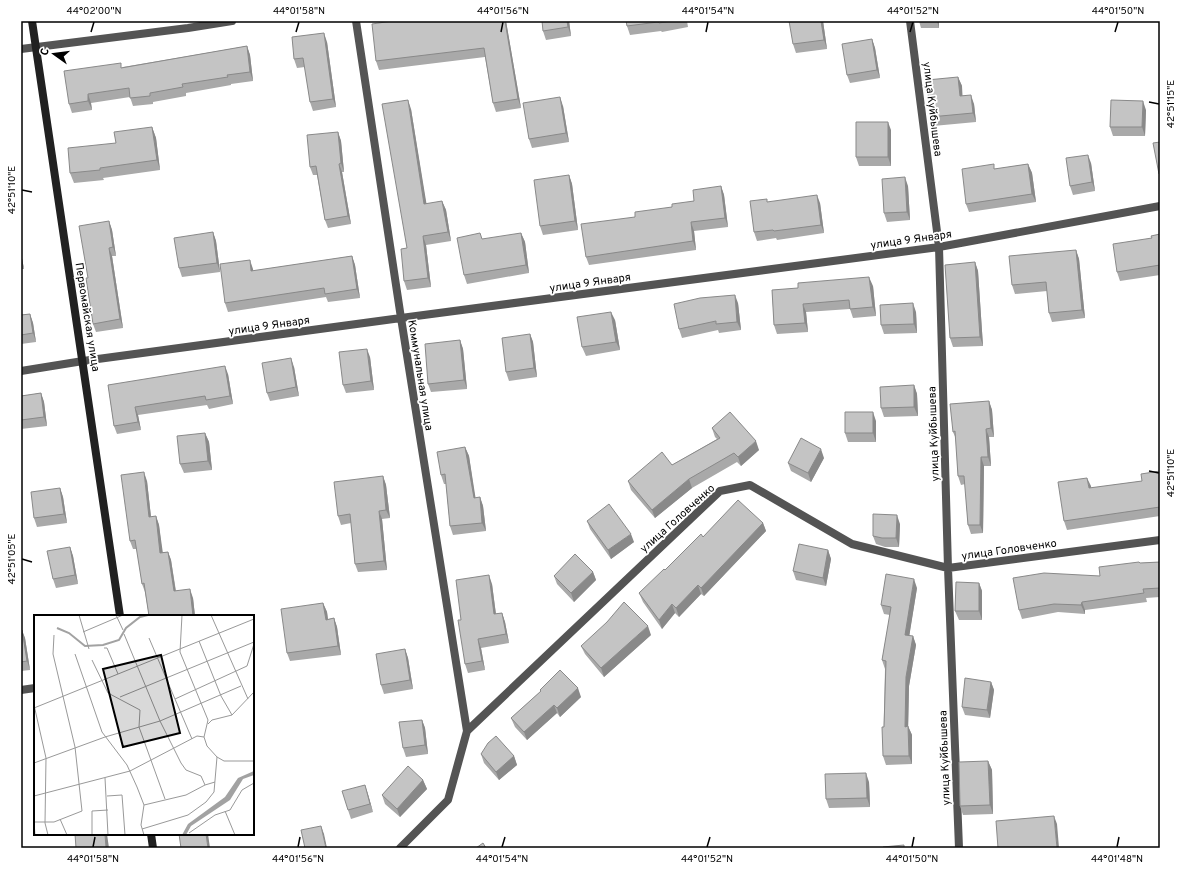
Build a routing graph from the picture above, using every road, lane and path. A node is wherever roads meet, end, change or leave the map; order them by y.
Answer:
1 (32, 21) edge
2 (232, 21) edge
3 (356, 21) edge
4 (910, 21) edge
5 (36, 47) junction
6 (21, 49) edge
7 (1160, 206) edge
8 (939, 247) junction
9 (401, 318) junction
10 (83, 361) junction
11 (21, 371) edge
12 (1160, 540) edge
13 (948, 568) junction
14 (120, 615) edge
15 (34, 688) edge
16 (21, 690) edge
17 (467, 731) junction
18 (151, 835) edge
19 (153, 848) edge
20 (400, 848) edge
21 (958, 848) edge

1 - 5 main road, Первомайская улица
2 - 5 street
3 - 9 street, Коммунальная улица
4 - 8 street, улица Куйбышева
5 - 6 street
5 - 10 main road, Первомайская улица
7 - 8 street, улица 9 Января
8 - 9 street, улица 9 Января
8 - 13 street, улица Куйбышева
9 - 10 street, улица 9 Января
9 - 17 street, Коммунальная улица
10 - 11 street, улица 9 Января
10 - 14 main road, Первомайская улица
12 - 13 street, улица Головченко
13 - 17 street, улица Головченко
13 - 21 street, улица Куйбышева
15 - 16 street
17 - 20 street
18 - 19 main road

